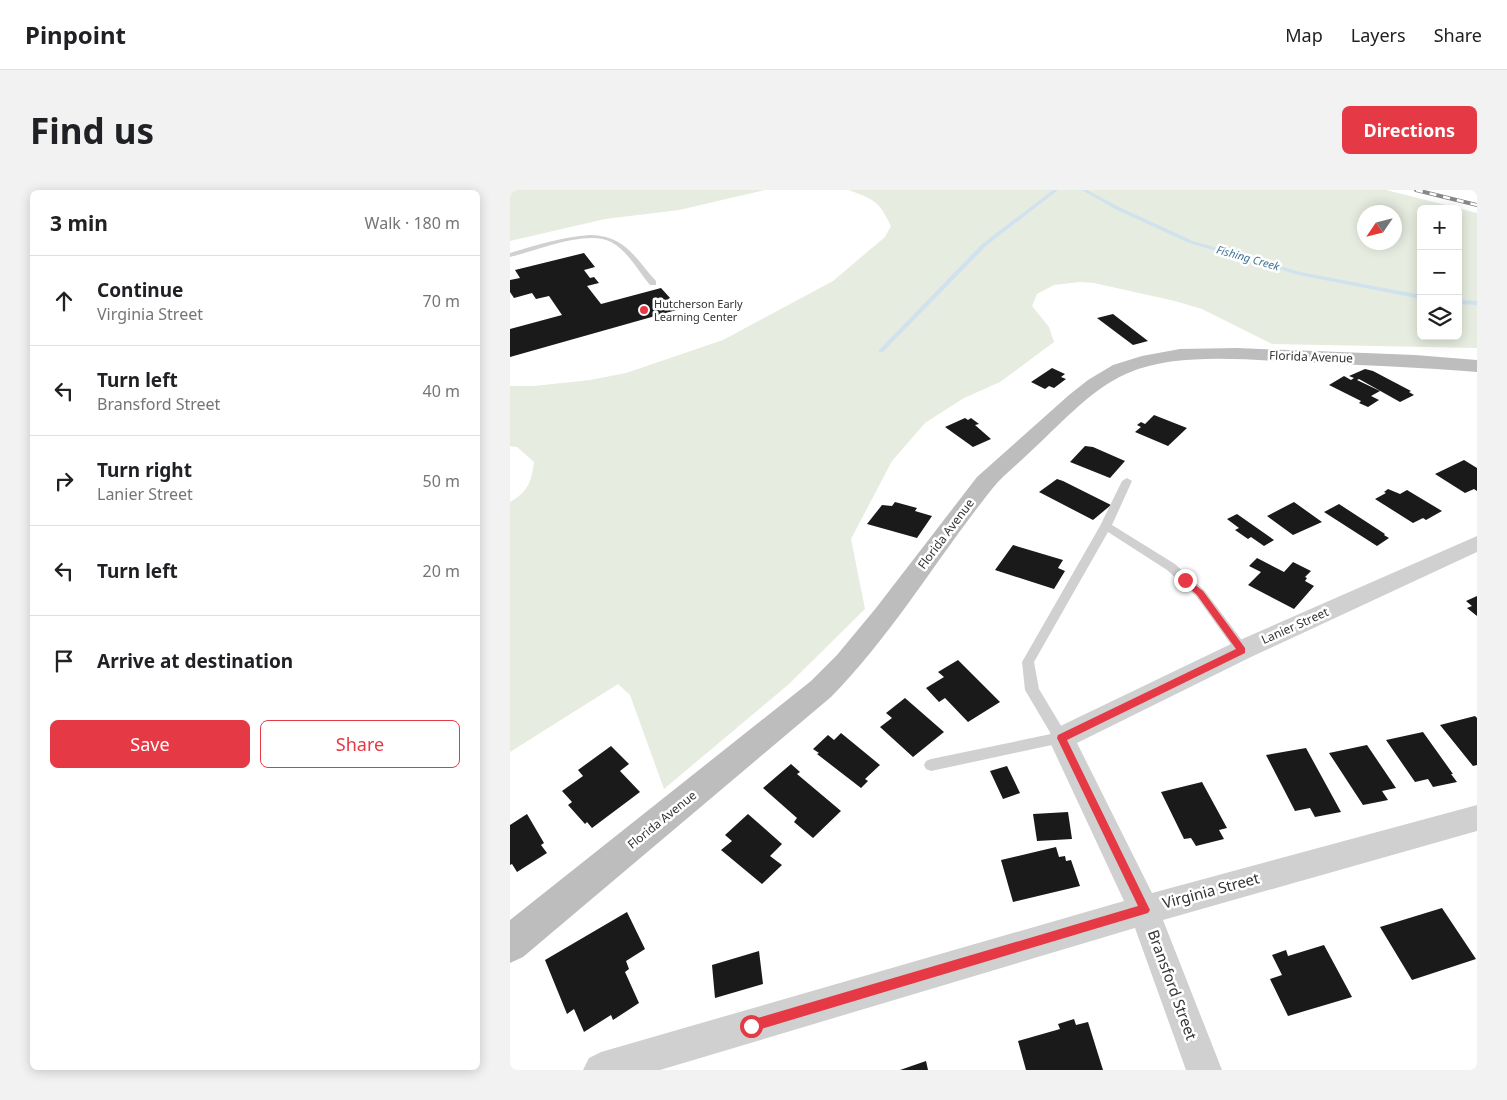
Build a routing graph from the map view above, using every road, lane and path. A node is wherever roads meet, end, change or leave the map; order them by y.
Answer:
1 (510, 255) edge
2 (653, 283) dead end
3 (1477, 366) edge
4 (1127, 480) dead end
5 (1106, 526) junction
6 (1477, 543) edge
7 (1242, 650) junction
8 (1062, 738) junction
9 (931, 765) dead end
10 (1477, 818) edge
11 (1144, 910) junction
12 (510, 944) edge
13 (601, 1070) edge
14 (1204, 1070) edge

1 - 2 lane
3 - 12 main road, Florida Avenue
4 - 5 lane
5 - 7 lane
5 - 8 lane
6 - 7 street, Lanier Street
7 - 8 street, Lanier Street
8 - 9 lane
8 - 11 street, Bransford Street
10 - 11 street, Virginia Street
11 - 13 street, Virginia Street
11 - 14 street, Bransford Street

